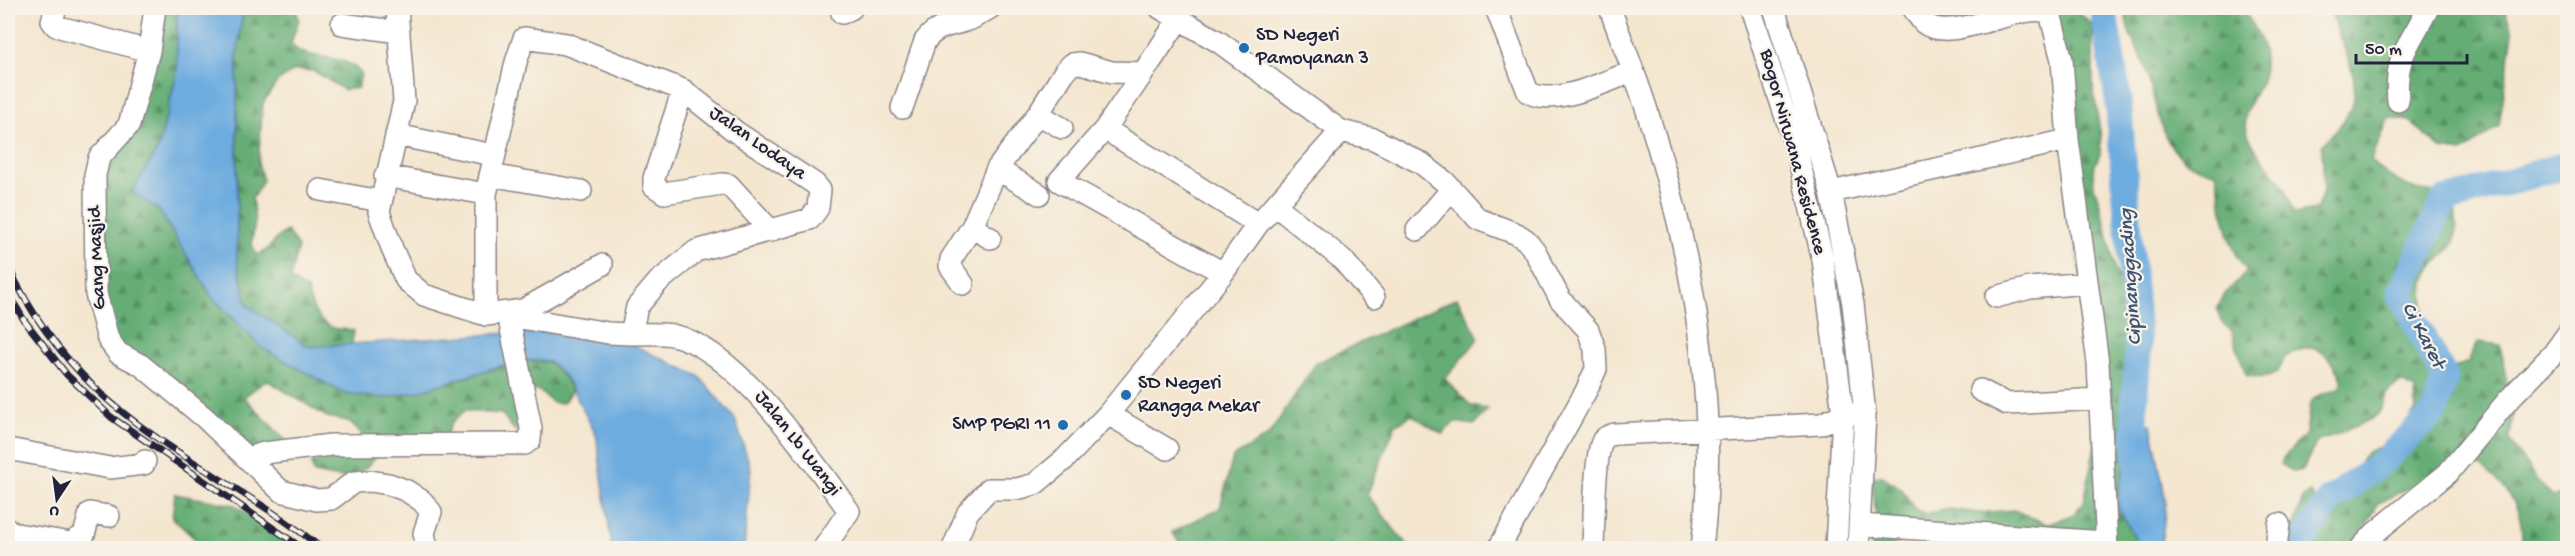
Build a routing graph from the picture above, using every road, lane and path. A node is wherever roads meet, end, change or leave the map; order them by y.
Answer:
1 (56, 8) edge
2 (155, 8) edge
3 (397, 8) edge
4 (990, 8) edge
5 (1160, 8) edge
6 (1497, 8) edge
7 (1610, 8) edge
8 (1750, 8) edge
9 (1774, 8) edge
10 (1913, 8) edge
11 (2428, 8) edge
12 (1179, 19) junction
13 (342, 24) dead end
14 (399, 32) junction
15 (149, 51) junction
16 (1795, 69) junction
17 (1632, 72) junction
18 (1143, 73) junction
19 (1773, 74) junction
20 (683, 90) junction
21 (2398, 101) dead end
22 (902, 108) dead end
23 (1038, 114) junction
24 (1062, 128) dead end
25 (1105, 129) junction
26 (1341, 131) junction
27 (396, 135) junction
28 (2068, 140) junction
29 (997, 169) junction
30 (490, 175) junction
31 (385, 176) junction
32 (320, 190) dead end
33 (1451, 190) junction
34 (581, 191) dead end
35 (1832, 192) junction
36 (1039, 194) dead end
37 (381, 201) junction
38 (1275, 205) junction
39 (1258, 224) junction
40 (1417, 230) dead end
41 (771, 231) junction
42 (602, 264) dead end
43 (1223, 273) junction
44 (2086, 283) junction
45 (963, 284) dead end
46 (1374, 297) dead end
47 (1996, 297) dead end
48 (486, 315) junction
49 (509, 321) junction
50 (2568, 333) edge
51 (631, 334) junction
52 (2560, 359) edge
53 (1980, 390) dead end
54 (2100, 399) junction
55 (1108, 414) junction
56 (1843, 414) junction
57 (1865, 414) junction
58 (1709, 429) junction
59 (1167, 449) dead end
60 (8, 450) edge
61 (247, 458) junction
62 (145, 461) dead end
63 (109, 516) dead end
64 (2279, 524) dead end
65 (1860, 525) junction
66 (8, 530) edge
67 (1995, 541) edge
68 (2106, 545) edge
69 (428, 549) edge
70 (824, 549) edge
71 (952, 549) edge
72 (1499, 549) edge
73 (1593, 549) edge
74 (1702, 549) edge
75 (1836, 549) edge
76 (1858, 549) edge
77 (2276, 549) edge
78 (2361, 549) edge

1 - 15 street
2 - 15 street, Gang Masjid
3 - 14 street
4 - 22 street
5 - 12 street
6 - 17 street
7 - 17 street
8 - 19 street, Bogor Nirwana Residence
9 - 16 street, Bogor Nirwana Residence
10 - 28 street
11 - 21 street
12 - 18 street
12 - 26 street
13 - 14 street
14 - 27 street
15 - 61 street, Gang Masjid
16 - 19 street
16 - 35 street, Bogor Nirwana Residence
17 - 58 street
18 - 23 street
18 - 25 street
19 - 56 street, Bogor Nirwana Residence
20 - 30 street, Jalan Lodaya
20 - 41 street
20 - 41 street, Jalan Lodaya
23 - 24 street
23 - 29 street
25 - 39 street
25 - 43 street
26 - 33 street
26 - 38 street
27 - 30 street
27 - 31 street
28 - 35 street
28 - 44 street
29 - 36 street
29 - 45 street
30 - 31 street
30 - 34 street
30 - 48 street
31 - 37 street
32 - 37 street
33 - 40 street
33 - 72 street
35 - 57 street, Bogor Nirwana Residence
37 - 48 street
38 - 39 street
38 - 46 street
39 - 43 street
41 - 51 street, Jalan Lodaya
42 - 49 street
43 - 55 street
44 - 47 street
44 - 54 street
48 - 49 street
49 - 51 street
49 - 61 street
50 - 52 street
51 - 70 street, Jalan Lb Wangi
52 - 78 street
53 - 54 street
54 - 68 street
55 - 59 street
55 - 71 street
56 - 57 street
56 - 58 street
56 - 75 street, Bogor Nirwana Residence
57 - 65 street, Bogor Nirwana Residence
58 - 73 street
58 - 74 street
60 - 62 street
61 - 69 street, Gang Masjid
63 - 66 street
64 - 77 street
65 - 67 street
65 - 76 street, Bogor Nirwana Residence
67 - 68 street

